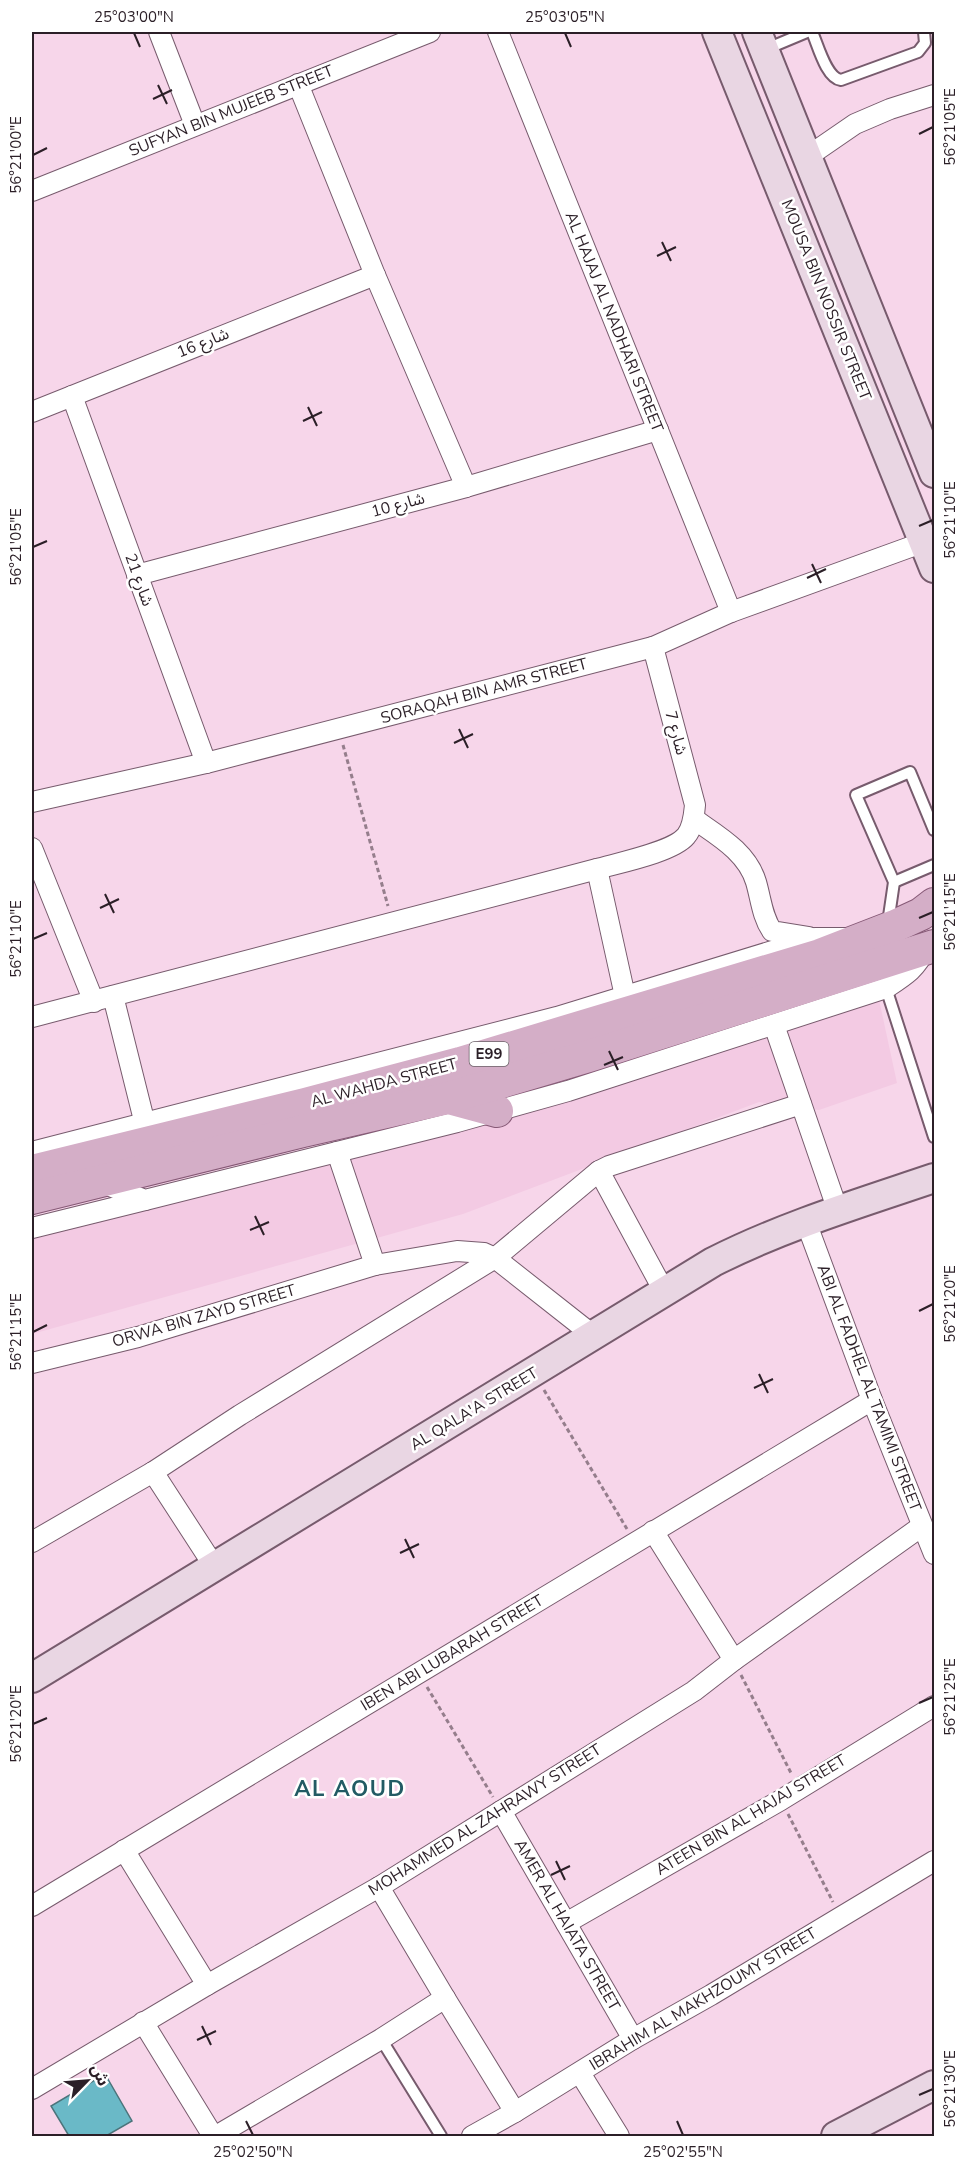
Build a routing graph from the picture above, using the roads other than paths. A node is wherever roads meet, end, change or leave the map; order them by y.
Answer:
1 (159, 32) edge
2 (430, 32) edge
3 (498, 32) edge
4 (717, 32) edge
5 (807, 32) edge
6 (812, 32) edge
7 (924, 32) edge
8 (761, 41) edge
9 (298, 84) junction
10 (934, 95) edge
11 (195, 125) junction
12 (761, 141) junction
13 (807, 157) junction
14 (32, 191) edge
15 (375, 275) junction
16 (72, 396) junction
17 (32, 412) edge
18 (658, 430) junction
19 (934, 473) edge
20 (466, 487) junction
21 (929, 555) edge
22 (137, 575) junction
23 (731, 612) junction
24 (653, 647) junction
25 (206, 763) junction
26 (32, 802) edge
27 (693, 819) junction
28 (934, 830) edge
29 (32, 848) edge
30 (934, 865) edge
31 (597, 869) junction
32 (894, 882) junction
33 (934, 904) edge
34 (876, 934) junction
35 (815, 938) junction
36 (930, 947) edge
37 (886, 988) junction
38 (113, 996) junction
39 (625, 996) junction
40 (94, 1002) junction
41 (32, 1017) edge
42 (774, 1025) junction
43 (374, 1063) junction
44 (423, 1072) junction
45 (448, 1098) junction
46 (801, 1104) junction
47 (497, 1111) junction
48 (145, 1124) junction
49 (934, 1137) edge
50 (32, 1152) edge
51 (337, 1152) junction
52 (32, 1170) edge
53 (599, 1171) junction
54 (934, 1178) edge
55 (100, 1182) junction
56 (32, 1198) edge
57 (145, 1200) junction
58 (838, 1210) junction
59 (806, 1222) junction
60 (32, 1228) edge
61 (495, 1258) junction
62 (375, 1265) junction
63 (665, 1293) junction
64 (594, 1336) junction
65 (32, 1364) edge
66 (872, 1400) junction
67 (153, 1472) junction
68 (922, 1526) junction
69 (653, 1531) junction
70 (32, 1542) edge
71 (934, 1554) edge
72 (214, 1566) junction
73 (734, 1660) junction
74 (32, 1678) edge
75 (934, 1706) edge
76 (501, 1810) junction
77 (124, 1850) junction
78 (934, 1861) edge
79 (380, 1887) junction
80 (32, 1906) edge
81 (566, 1923) junction
82 (207, 1985) junction
83 (444, 1998) junction
84 (143, 2022) junction
85 (381, 2039) junction
86 (633, 2039) junction
87 (580, 2073) junction
88 (934, 2085) edge
89 (32, 2089) edge
90 (515, 2112) junction
91 (223, 2134) edge
92 (441, 2136) edge
93 (472, 2136) edge
94 (619, 2136) edge
95 (836, 2136) edge

1 - 11 street
2 - 9 street, SUFYAN BIN MUJEEB STREET
3 - 18 street, AL HAJAJ AL NADHARI STREET
4 - 12 street, MOUSA BIN NOSSIR STREET
5 - 8 lane
6 - 7 lane
8 - 13 street
9 - 11 street, SUFYAN BIN MUJEEB STREET
9 - 15 street
10 - 13 street
11 - 14 street, SUFYAN BIN MUJEEB STREET
12 - 13 street
12 - 21 street, MOUSA BIN NOSSIR STREET
13 - 19 street
15 - 16 street, شارع 16
15 - 20 street
16 - 17 street, شارع 16
16 - 22 street, شارع 21
18 - 20 street, شارع 10
18 - 23 street, AL HAJAJ AL NADHARI STREET
20 - 22 street, شارع 10
21 - 23 street, SORAQAH BIN AMR STREET
22 - 25 street, شارع 21
23 - 24 street, SORAQAH BIN AMR STREET
24 - 25 street, SORAQAH BIN AMR STREET
24 - 27 street, شارع 7
25 - 26 street, SORAQAH BIN AMR STREET
27 - 31 street
27 - 35 street
28 - 32 lane
29 - 40 street
30 - 32 lane
31 - 38 street
31 - 39 street
32 - 34 lane
33 - 34 main road, AL WAHDA STREET / E99
34 - 35 street
34 - 44 main road, AL WAHDA STREET / E99
35 - 39 street
36 - 37 street
36 - 45 main road, AL WAHDA STREET / E99
37 - 42 street
37 - 49 lane
38 - 40 street
38 - 48 street
39 - 43 street
40 - 41 street
42 - 46 street
42 - 47 street
43 - 44 main road
43 - 48 street
44 - 52 main road, AL WAHDA STREET / E99
45 - 47 main road
45 - 55 main road, AL WAHDA STREET / E99
46 - 53 street
46 - 58 street
47 - 51 street
48 - 50 street
51 - 57 street
51 - 62 street
53 - 61 street
53 - 63 street
54 - 58 street, AL QALA'A STREET
55 - 56 main road, AL WAHDA STREET / E99
55 - 57 street
57 - 60 street
58 - 59 street, AL QALA'A STREET
59 - 63 street, AL QALA'A STREET
59 - 66 street, ABI AL FADHEL AL TAMIMI STREET
61 - 62 street, ORWA BIN ZAYD STREET
61 - 64 street
61 - 67 street
62 - 65 street, ORWA BIN ZAYD STREET
63 - 64 street, AL QALA'A STREET
64 - 72 street, AL QALA'A STREET
66 - 68 street, ABI AL FADHEL AL TAMIMI STREET
66 - 69 street, IBEN ABI LUBARAH STREET
67 - 70 street
67 - 72 street
68 - 71 street, ABI AL FADHEL AL TAMIMI STREET
68 - 73 street, MOHAMMED AL ZAHRAWY STREET
69 - 73 street
69 - 77 street, IBEN ABI LUBARAH STREET
72 - 74 street, AL QALA'A STREET
73 - 76 street, MOHAMMED AL ZAHRAWY STREET
75 - 81 street, ATEEN BIN AL HAJAJ STREET
76 - 79 street, MOHAMMED AL ZAHRAWY STREET
76 - 81 street, AMER AL HAIATA STREET
77 - 80 street, IBEN ABI LUBARAH STREET
77 - 82 street
78 - 86 street, IBRAHIM AL MAKHZOUMY STREET
79 - 82 street, MOHAMMED AL ZAHRAWY STREET
79 - 83 street
81 - 86 street, AMER AL HAIATA STREET
82 - 84 street, MOHAMMED AL ZAHRAWY STREET
83 - 85 street
83 - 90 street
84 - 89 street, MOHAMMED AL ZAHRAWY STREET
84 - 91 street
85 - 91 street
85 - 92 lane
86 - 87 street, IBRAHIM AL MAKHZOUMY STREET
87 - 90 street, IBRAHIM AL MAKHZOUMY STREET
87 - 94 street
88 - 95 street
90 - 93 street, IBRAHIM AL MAKHZOUMY STREET

